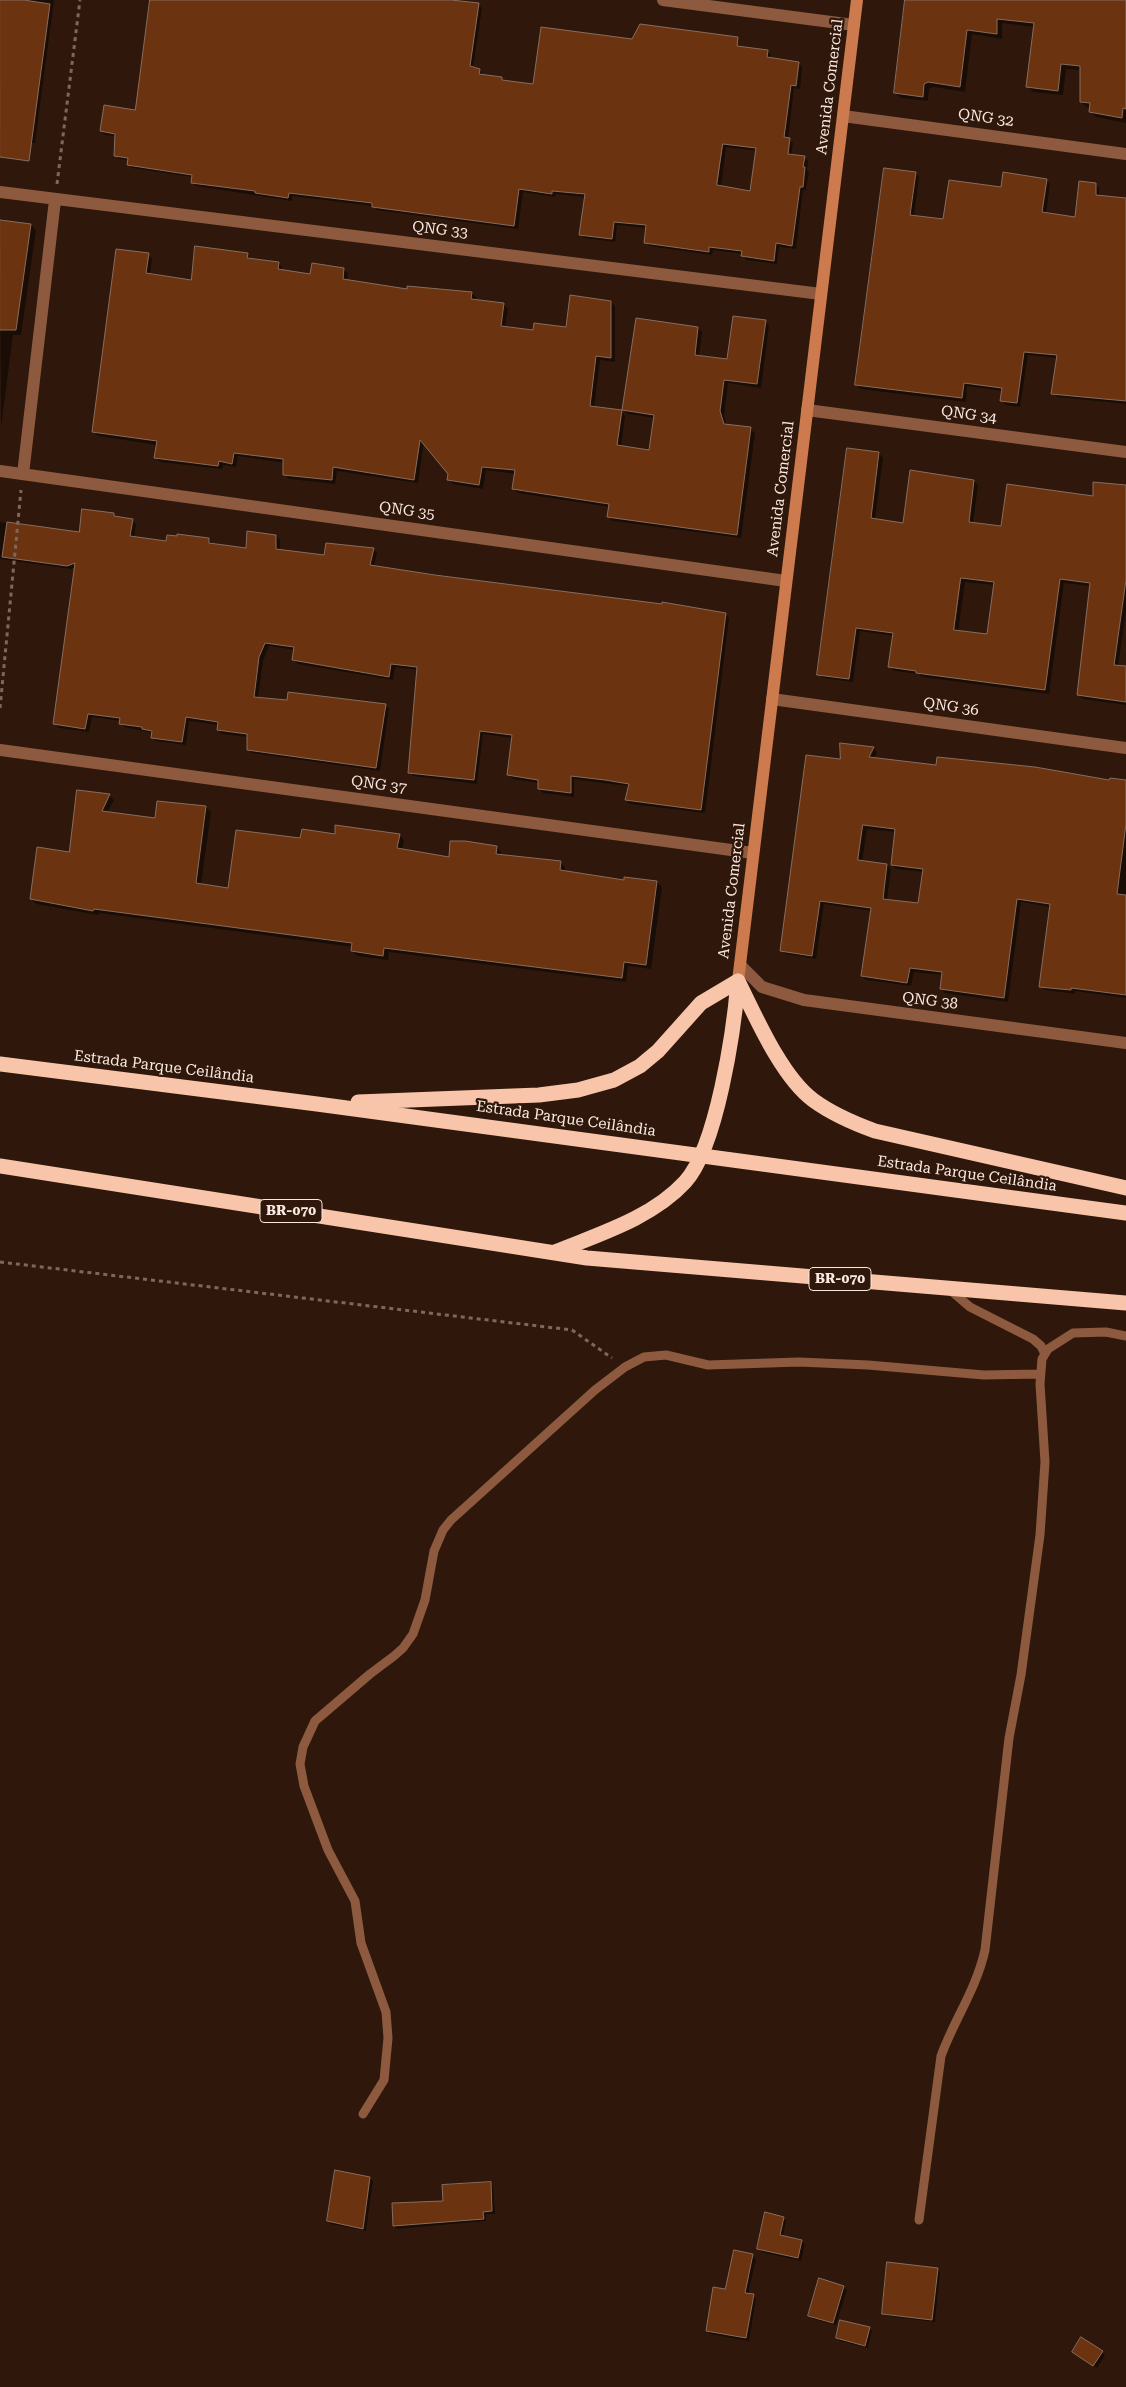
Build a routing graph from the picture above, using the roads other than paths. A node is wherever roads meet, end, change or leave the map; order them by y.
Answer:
1 (663, 0) edge
2 (857, 0) edge
3 (854, 25) junction
4 (843, 116) junction
5 (1126, 154) edge
6 (0, 192) edge
7 (55, 200) junction
8 (821, 294) junction
9 (807, 410) junction
10 (1126, 452) edge
11 (0, 471) edge
12 (23, 474) junction
13 (786, 581) junction
14 (772, 699) junction
15 (1126, 748) edge
16 (0, 750) edge
17 (753, 853) junction
18 (740, 965) junction
19 (738, 981) junction
20 (1126, 1043) edge
21 (0, 1064) edge
22 (317, 1104) junction
23 (702, 1155) junction
24 (0, 1166) edge
25 (1126, 1188) edge
26 (1126, 1213) edge
27 (554, 1253) junction
28 (948, 1288) junction
29 (1126, 1303) edge
30 (1126, 1336) edge
31 (1045, 1354) junction
32 (1039, 1374) junction
33 (363, 2114) dead end
34 (918, 2220) dead end

1 - 3 street
2 - 3 main road, Avenida Comercial
3 - 4 main road, Avenida Comercial
4 - 5 street, QNG 32
4 - 8 main road, Avenida Comercial
6 - 7 street, QNG 33
7 - 8 street, QNG 33
7 - 12 street
8 - 9 main road, Avenida Comercial
9 - 10 street, QNG 34
9 - 13 main road, Avenida Comercial
11 - 12 street, QNG 35
12 - 13 street, QNG 35
13 - 14 main road, Avenida Comercial
14 - 15 street, QNG 36
14 - 17 main road, Avenida Comercial
16 - 17 street, QNG 37
17 - 18 main road, Avenida Comercial
18 - 19 main road, Avenida Comercial
18 - 20 street, QNG 38
19 - 22 highway
19 - 23 highway
19 - 25 highway
21 - 22 highway, Estrada Parque Ceilândia
22 - 23 highway, Estrada Parque Ceilândia
23 - 26 highway, Estrada Parque Ceilândia
23 - 27 highway
24 - 27 highway, BR-070
27 - 28 highway, BR-070
28 - 29 highway, BR-070
28 - 31 lane
30 - 31 lane
31 - 32 lane
32 - 33 lane
32 - 34 lane

